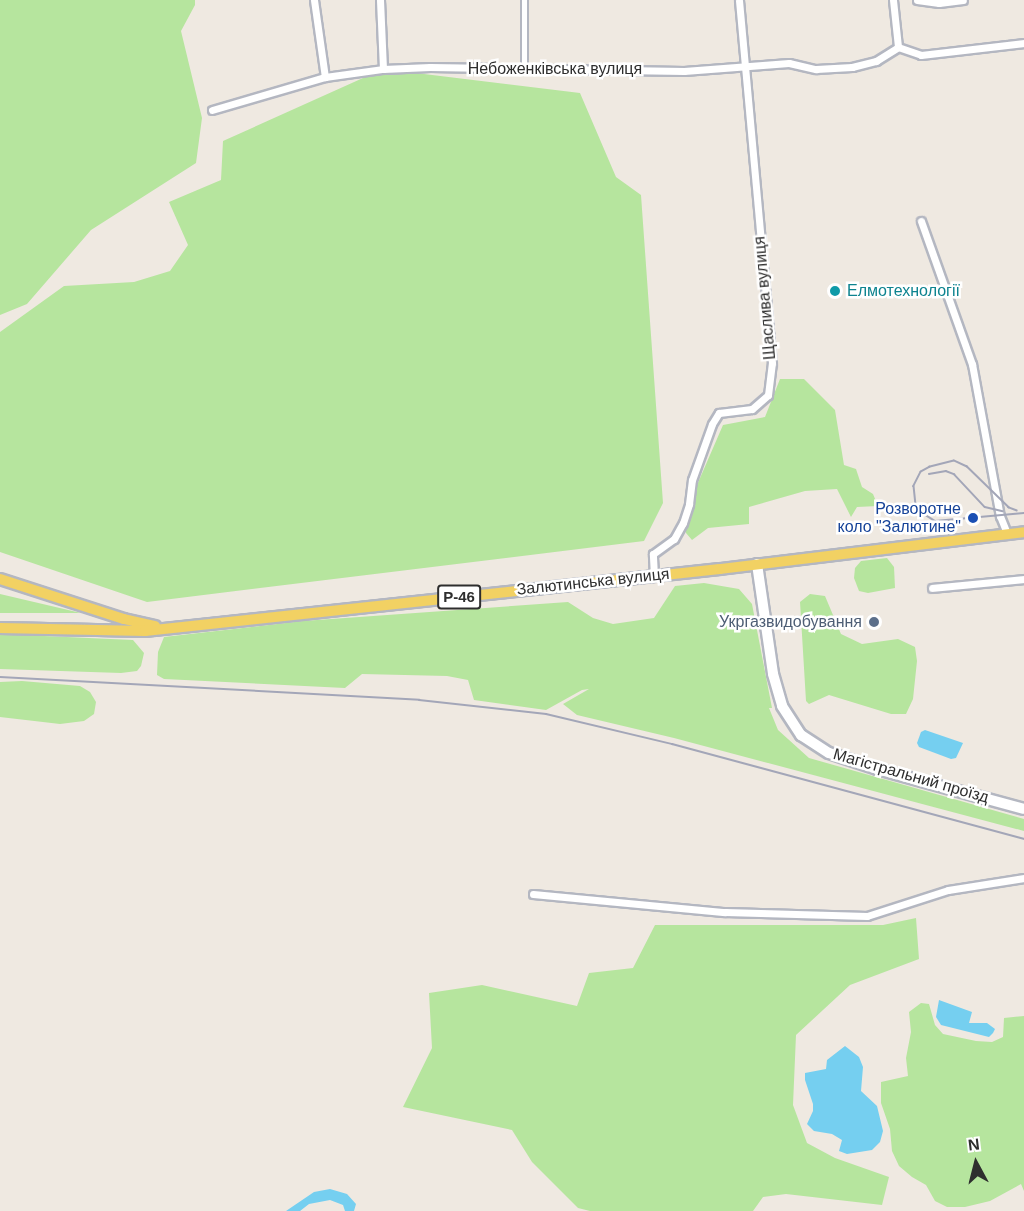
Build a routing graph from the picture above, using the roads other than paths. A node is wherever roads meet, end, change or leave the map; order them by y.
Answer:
1 (314, 0) edge
2 (380, 0) edge
3 (524, 0) edge
4 (739, 0) edge
5 (893, 0) edge
6 (917, 0) edge
7 (963, 0) edge
8 (1024, 42) edge
9 (898, 47) junction
10 (744, 67) junction
11 (383, 69) junction
12 (524, 69) junction
13 (325, 77) junction
14 (212, 110) dead end
15 (921, 221) dead end
16 (1024, 532) edge
17 (1007, 533) junction
18 (757, 564) junction
19 (654, 576) junction
20 (0, 579) edge
21 (1024, 579) edge
22 (932, 588) dead end
23 (161, 627) junction
24 (0, 628) edge
25 (1024, 809) edge
26 (1024, 878) edge
27 (533, 894) dead end

1 - 13 street
2 - 11 street
3 - 12 street
4 - 10 street, Щаслива вулиця
5 - 9 street
6 - 7 street
8 - 9 street
9 - 10 street, Небоженківська вулиця
10 - 12 street, Небоженківська вулиця
10 - 19 street, Щаслива вулиця
11 - 12 street, Небоженківська вулиця
11 - 13 street, Небоженківська вулиця
13 - 14 street, Небоженківська вулиця
15 - 17 street
16 - 17 main road, Залютинська вулиця / Р-46
17 - 18 main road, Залютинська вулиця / Р-46
18 - 19 main road, Залютинська вулиця / Р-46
18 - 25 main road, Магістральний проїзд
19 - 23 main road, Залютинська вулиця / Р-46
20 - 23 main road, Р-46
21 - 22 street
23 - 24 main road, Р-46
26 - 27 street

